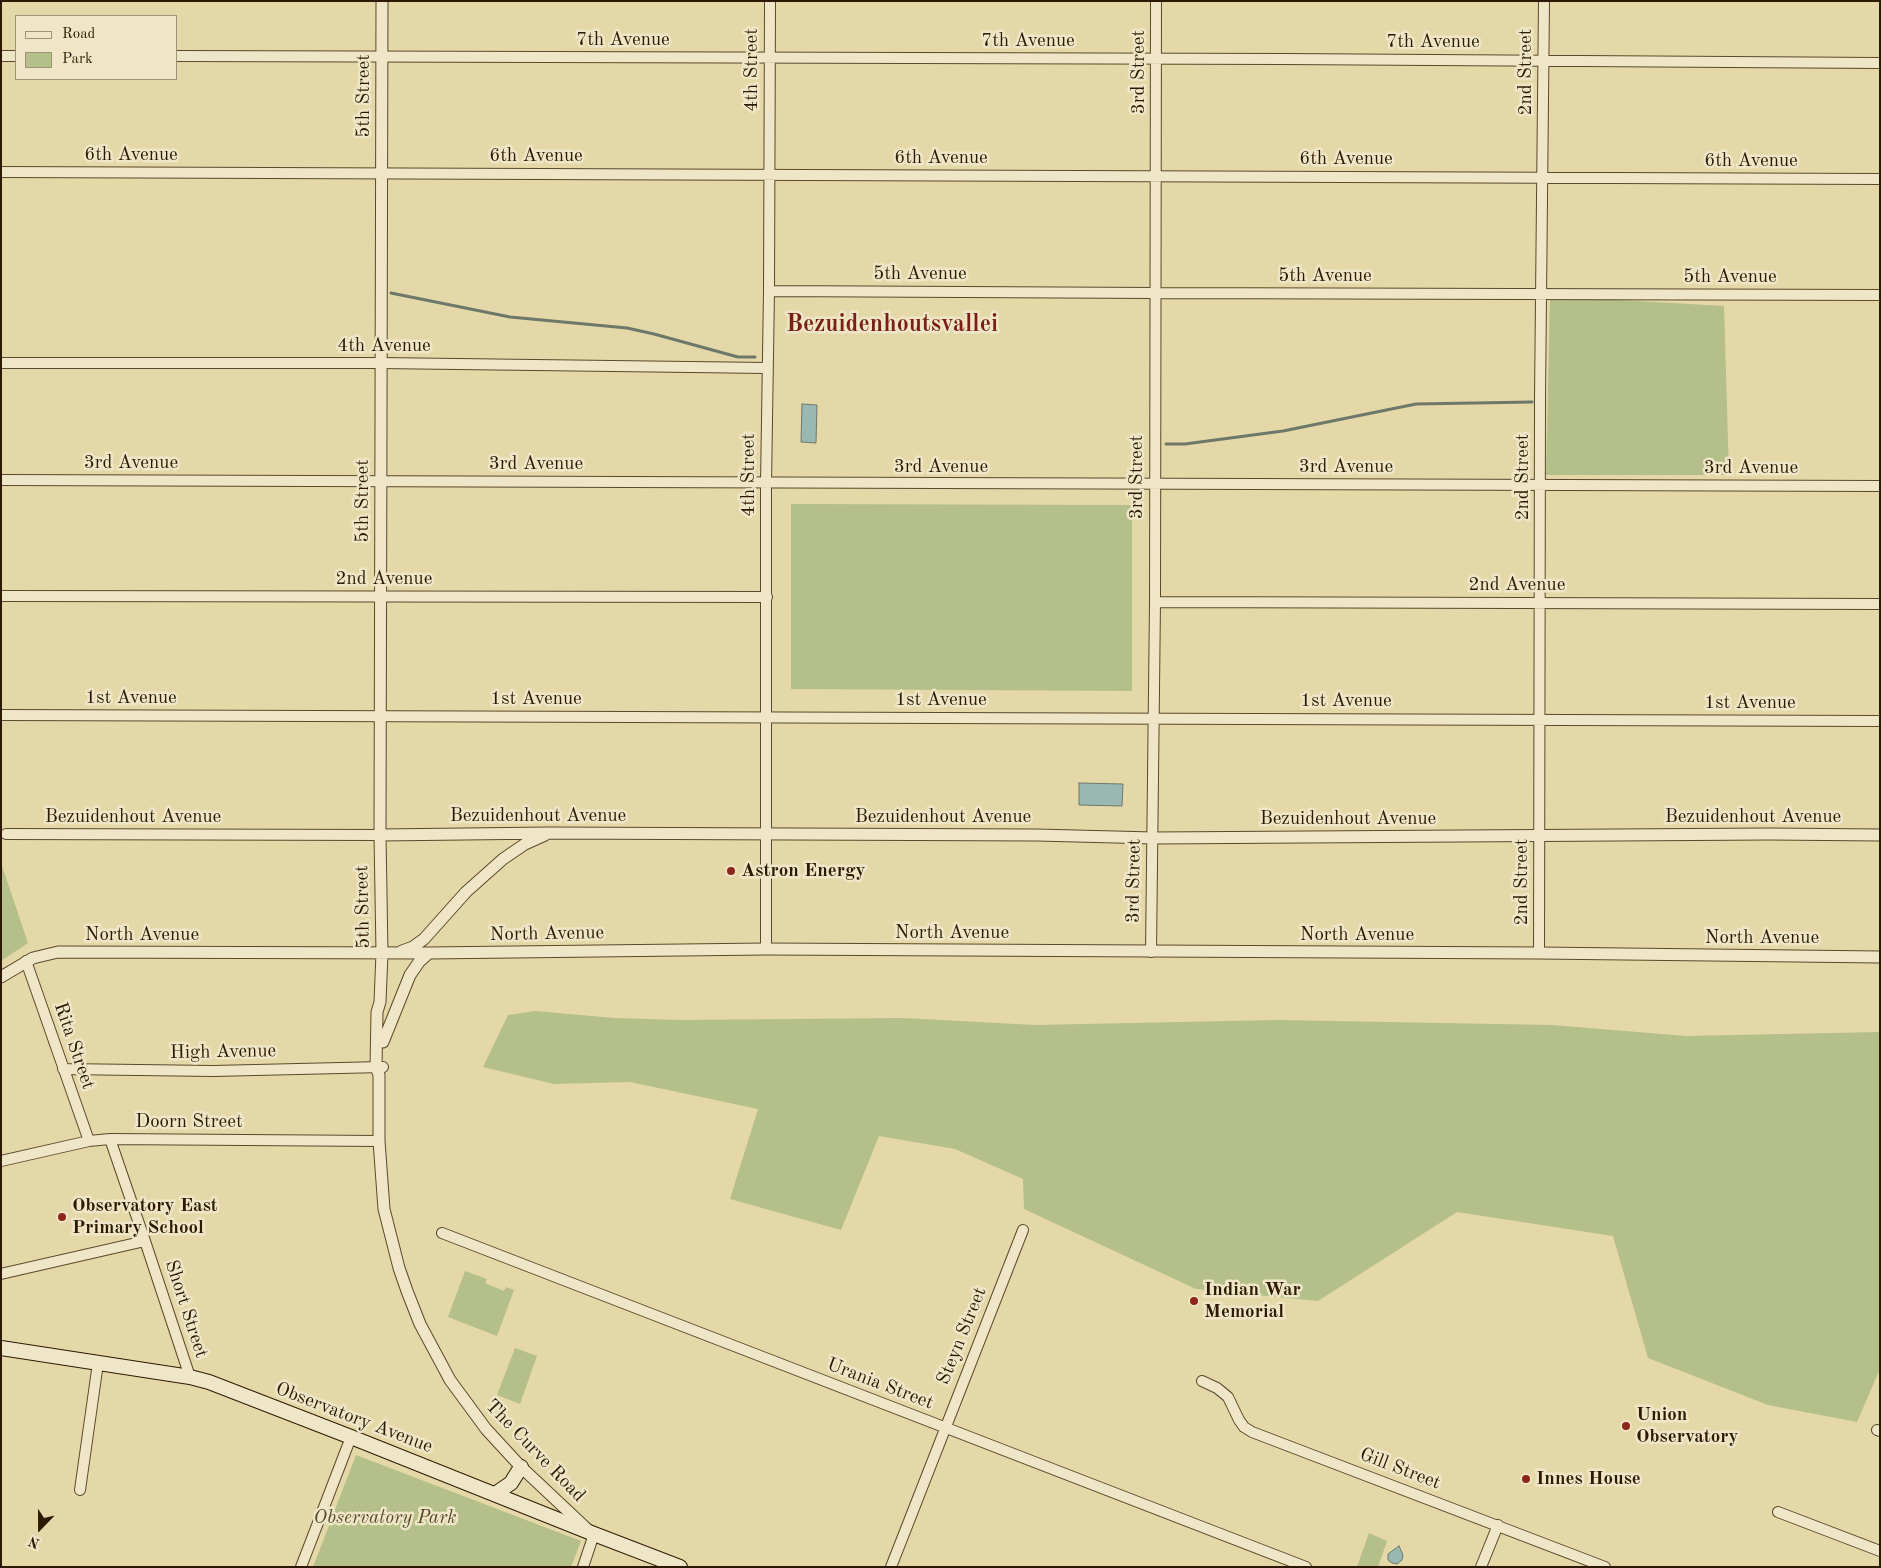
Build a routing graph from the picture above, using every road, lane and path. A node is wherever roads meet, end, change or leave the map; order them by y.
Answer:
1 (382, 1) edge
2 (770, 1) edge
3 (1156, 1) edge
4 (1544, 1) edge
5 (1, 56) edge
6 (15, 56) edge
7 (178, 56) edge
8 (382, 57) junction
9 (770, 58) junction
10 (1156, 59) junction
11 (1543, 60) junction
12 (1880, 63) edge
13 (1, 172) edge
14 (382, 173) junction
15 (769, 175) junction
16 (1156, 176) junction
17 (1543, 178) junction
18 (1880, 179) edge
19 (769, 290) junction
20 (1156, 294) junction
21 (1542, 295) junction
22 (1880, 295) edge
23 (1, 363) edge
24 (380, 363) junction
25 (767, 368) junction
26 (1, 480) edge
27 (380, 480) junction
28 (766, 484) junction
29 (1155, 485) junction
30 (1541, 485) junction
31 (1880, 486) edge
32 (1, 596) edge
33 (380, 596) junction
34 (766, 597) junction
35 (1155, 602) junction
36 (1540, 602) junction
37 (1880, 604) edge
38 (1, 715) edge
39 (380, 716) junction
40 (766, 717) junction
41 (1154, 717) junction
42 (1540, 720) junction
43 (1880, 720) edge
44 (549, 833) junction
45 (6, 834) dead end
46 (380, 835) junction
47 (766, 835) junction
48 (1880, 835) edge
49 (1540, 836) junction
50 (1153, 838) junction
51 (431, 932) junction
52 (766, 949) junction
53 (1151, 952) junction
54 (382, 953) junction
55 (398, 953) junction
56 (429, 953) junction
57 (445, 953) junction
58 (1539, 953) junction
59 (1880, 957) edge
60 (26, 961) junction
61 (1, 977) edge
62 (380, 1002) junction
63 (384, 1042) junction
64 (63, 1070) junction
65 (379, 1070) junction
66 (110, 1139) junction
67 (89, 1141) junction
68 (379, 1141) junction
69 (1, 1161) edge
70 (1022, 1230) dead end
71 (442, 1233) dead end
72 (146, 1241) junction
73 (1, 1274) edge
74 (1, 1348) edge
75 (98, 1363) junction
76 (190, 1378) junction
77 (1202, 1381) dead end
78 (944, 1427) junction
79 (350, 1437) junction
80 (521, 1466) junction
81 (80, 1490) dead end
82 (496, 1494) junction
83 (1778, 1512) dead end
84 (1498, 1525) junction
85 (594, 1534) junction
86 (1880, 1551) edge
87 (301, 1567) edge
88 (583, 1567) edge
89 (680, 1567) edge
90 (891, 1567) edge
91 (1306, 1567) edge
92 (1481, 1567) edge
93 (1605, 1567) edge

1 - 8 street, 5th Street
2 - 9 street, 4th Street
3 - 10 street, 3rd Street
4 - 11 street, 2nd Street
5 - 6 street
7 - 8 street, 7th Avenue
8 - 9 street, 7th Avenue
8 - 14 street, 5th Street
9 - 10 street, 7th Avenue
9 - 15 street, 4th Street
10 - 11 street, 7th Avenue
10 - 16 street, 3rd Street
11 - 12 street, 7th Avenue
11 - 17 street, 2nd Street
13 - 14 street, 6th Avenue
14 - 15 street, 6th Avenue
14 - 24 street, 5th Street
15 - 16 street, 6th Avenue
15 - 19 street, 4th Street
16 - 17 street, 6th Avenue
16 - 20 street, 3rd Street
17 - 18 street, 6th Avenue
17 - 21 street, 2nd Street
19 - 20 street, 5th Avenue
19 - 25 street, 4th Street
20 - 21 street, 5th Avenue
20 - 29 street, 3rd Street
21 - 22 street, 5th Avenue
21 - 30 street, 2nd Street
23 - 24 street, 4th Avenue
24 - 25 street, 4th Avenue
24 - 27 street, 5th Street
25 - 28 street, 4th Street
26 - 27 street, 3rd Avenue
27 - 28 street, 3rd Avenue
27 - 33 street, 5th Street
28 - 29 street, 3rd Avenue
28 - 34 street, 4th Street
29 - 30 street, 3rd Avenue
29 - 35 street, 3rd Street
30 - 31 street, 3rd Avenue
30 - 36 street, 2nd Street
32 - 33 street, 2nd Avenue
33 - 34 street, 2nd Avenue
33 - 39 street, 5th Street
34 - 40 street, 4th Street
35 - 36 street, 2nd Avenue
35 - 41 street, 3rd Street
36 - 37 street, 2nd Avenue
36 - 42 street, 2nd Street
38 - 39 street, 1st Avenue
39 - 40 street, 1st Avenue
39 - 46 street, 5th Street
40 - 41 street, 1st Avenue
40 - 47 street, 4th Street
41 - 42 street, 1st Avenue
41 - 50 street, 3rd Street
42 - 43 street, 1st Avenue
42 - 49 street, 2nd Street
44 - 46 street, Bezuidenhout Avenue
44 - 47 street, Bezuidenhout Avenue
44 - 51 street
45 - 46 street, Bezuidenhout Avenue
46 - 54 street, 5th Street
47 - 50 street, Bezuidenhout Avenue
47 - 52 street, 4th Street
48 - 49 street, Bezuidenhout Avenue
49 - 50 street, Bezuidenhout Avenue
49 - 58 street, 2nd Street
50 - 53 street, 3rd Street
51 - 55 street
51 - 57 street
52 - 53 street, North Avenue
52 - 57 street, North Avenue
53 - 58 street, North Avenue
54 - 55 street, North Avenue
54 - 60 street, North Avenue
54 - 62 street, 5th Street
55 - 56 street, North Avenue
56 - 57 street, North Avenue
56 - 63 street
58 - 59 street, North Avenue
60 - 61 street, North Avenue
60 - 64 street, Rita Street
62 - 63 street, 5th Street
62 - 65 street, 5th Street
63 - 65 street, 5th Street
64 - 65 street, High Avenue
64 - 67 street, Rita Street
65 - 68 street, The Curve Road
66 - 67 street, Doorn Street
66 - 68 street, Doorn Street
66 - 72 street, Short Street
67 - 69 street, Doorn Street
68 - 80 street, The Curve Road
70 - 78 street, Steyn Street
71 - 78 street, Urania Street
72 - 73 street
72 - 76 street, Short Street
74 - 75 main road, Observatory Avenue
75 - 76 main road, Observatory Avenue
75 - 81 street
76 - 79 main road, Observatory Avenue
77 - 84 street, Gill Street
78 - 90 street, Steyn Street
78 - 91 street, Urania Street
79 - 82 main road, Observatory Avenue
79 - 87 street
80 - 82 main road
80 - 85 street, The Curve Road
82 - 85 main road, Observatory Avenue
83 - 86 street
84 - 92 street
84 - 93 street, Gill Street
85 - 88 street
85 - 89 main road, Observatory Avenue

